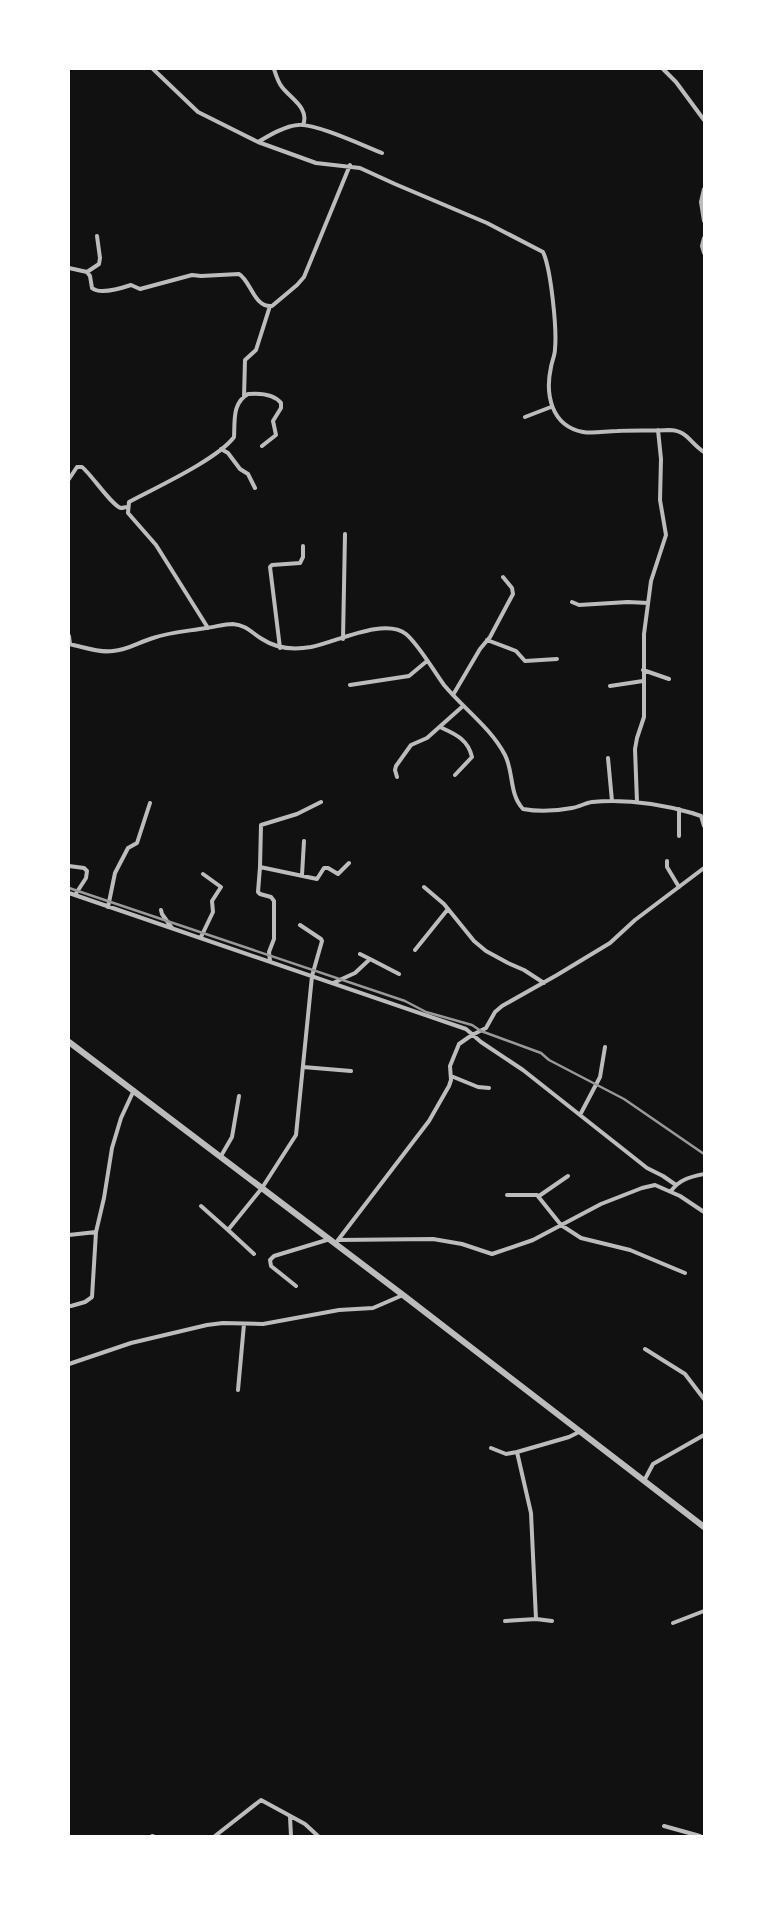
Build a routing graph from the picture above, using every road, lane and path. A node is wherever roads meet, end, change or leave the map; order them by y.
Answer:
1 (153, 69) edge
2 (274, 69) edge
3 (663, 69) edge
4 (704, 120) edge
5 (303, 124) junction
6 (258, 142) junction
7 (382, 153) dead end
8 (350, 165) junction
9 (704, 189) edge
10 (704, 221) edge
11 (97, 236) dead end
12 (704, 238) edge
13 (704, 253) edge
14 (69, 268) edge
15 (87, 272) junction
16 (270, 306) junction
17 (244, 397) junction
18 (552, 407) junction
19 (525, 417) dead end
20 (658, 430) junction
21 (262, 446) dead end
22 (221, 449) junction
23 (704, 452) edge
24 (69, 479) edge
25 (255, 488) dead end
26 (127, 507) junction
27 (345, 534) dead end
28 (303, 546) dead end
29 (503, 577) dead end
30 (572, 602) dead end
31 (648, 603) junction
32 (208, 628) junction
33 (69, 636) edge
34 (343, 638) junction
35 (487, 640) junction
36 (70, 644) edge
37 (280, 648) junction
38 (557, 659) dead end
39 (427, 661) junction
40 (643, 670) junction
41 (670, 679) dead end
42 (644, 681) junction
43 (350, 684) dead end
44 (610, 686) dead end
45 (453, 695) junction
46 (463, 706) junction
47 (440, 726) junction
48 (608, 758) dead end
49 (456, 775) dead end
50 (397, 777) dead end
51 (612, 801) junction
52 (321, 802) dead end
53 (637, 802) junction
54 (150, 803) dead end
55 (679, 809) junction
56 (704, 812) edge
57 (701, 816) junction
58 (704, 826) edge
59 (679, 836) dead end
60 (304, 840) dead end
61 (667, 861) dead end
62 (348, 863) dead end
63 (69, 866) edge
64 (260, 867) junction
65 (704, 868) edge
66 (203, 874) dead end
67 (302, 875) junction
68 (424, 887) dead end
69 (679, 887) junction
70 (69, 893) edge
71 (75, 895) junction
72 (108, 907) junction
73 (448, 909) junction
74 (161, 910) dead end
75 (300, 925) dead end
76 (172, 928) junction
77 (201, 937) junction
78 (415, 950) dead end
79 (360, 954) dead end
80 (370, 959) junction
81 (270, 961) junction
82 (399, 974) dead end
83 (312, 976) junction
84 (333, 983) junction
85 (544, 983) junction
86 (472, 1035) junction
87 (69, 1042) edge
88 (605, 1048) dead end
89 (303, 1068) junction
90 (351, 1071) dead end
91 (451, 1076) junction
92 (489, 1088) dead end
93 (134, 1090) junction
94 (239, 1096) dead end
95 (580, 1116) junction
96 (221, 1156) junction
97 (704, 1174) edge
98 (568, 1176) dead end
99 (676, 1184) junction
100 (262, 1188) junction
101 (671, 1191) junction
102 (507, 1195) dead end
103 (539, 1196) junction
104 (201, 1206) dead end
105 (704, 1212) edge
106 (561, 1225) junction
107 (228, 1230) junction
108 (96, 1232) junction
109 (69, 1235) edge
110 (330, 1239) junction
111 (336, 1242) junction
112 (254, 1254) dead end
113 (685, 1273) dead end
114 (296, 1286) dead end
115 (403, 1295) junction
116 (71, 1306) dead end
117 (244, 1324) junction
118 (645, 1349) dead end
119 (69, 1364) edge
120 (238, 1390) dead end
121 (704, 1399) edge
122 (580, 1431) junction
123 (704, 1435) edge
124 (491, 1448) dead end
125 (517, 1452) junction
126 (644, 1481) junction
127 (704, 1527) edge
128 (704, 1611) edge
129 (536, 1619) junction
130 (505, 1621) dead end
131 (552, 1621) dead end
132 (673, 1623) dead end
133 (290, 1817) junction
134 (664, 1826) dead end
135 (215, 1836) edge
136 (291, 1836) edge
137 (318, 1836) edge
138 (700, 1836) edge

1 - 6 street
2 - 5 street
3 - 4 street
5 - 6 street
5 - 7 street
6 - 8 street
8 - 16 street
8 - 18 street
9 - 10 street
11 - 15 street
12 - 13 street
14 - 15 street
15 - 16 street
16 - 17 street
17 - 21 street
17 - 22 street
18 - 19 street
18 - 20 street
20 - 23 street
20 - 31 street
22 - 25 street
22 - 26 street
24 - 26 street
26 - 32 street
27 - 34 street
28 - 37 street
29 - 35 street
30 - 31 street
31 - 40 street
32 - 36 street
32 - 37 street
33 - 36 street
34 - 37 street
34 - 39 street
35 - 38 street
35 - 45 street
39 - 43 street
39 - 45 street
40 - 41 street
40 - 42 street
42 - 44 street
42 - 53 street
45 - 46 street
46 - 47 street
46 - 51 street
47 - 49 street
47 - 50 street
48 - 51 street
51 - 53 street
52 - 64 street
53 - 55 street
54 - 72 street
55 - 57 street
55 - 59 street
56 - 57 street
57 - 58 street
60 - 67 street
61 - 69 street
62 - 67 street
63 - 71 street
64 - 67 street
64 - 81 street
65 - 69 street
66 - 77 street
68 - 73 street
69 - 85 street
70 - 71 street
71 - 72 street
72 - 76 street
73 - 78 street
73 - 85 street
74 - 76 street
75 - 83 street
76 - 77 street
77 - 81 street
79 - 80 street
80 - 82 street
80 - 84 street
81 - 83 street
83 - 84 street
83 - 89 street
84 - 86 street
85 - 86 street
86 - 91 street
86 - 95 street
87 - 93 street
88 - 95 street
89 - 90 street
89 - 100 street
91 - 92 street
91 - 111 street
93 - 96 street
93 - 108 street
94 - 96 street
95 - 99 street
96 - 100 street
97 - 99 street
98 - 103 street
99 - 101 street
100 - 107 street
100 - 110 street
101 - 105 street
101 - 106 street
102 - 103 street
103 - 106 street
104 - 107 street
106 - 111 street
106 - 113 street
107 - 112 street
108 - 109 street
108 - 116 street
110 - 111 street
110 - 114 street
111 - 115 street
115 - 117 street
115 - 122 street
117 - 119 street
117 - 120 street
118 - 121 street
122 - 125 street
122 - 126 street
123 - 126 street
124 - 125 street
125 - 129 street
126 - 127 street
128 - 132 street
129 - 130 street
129 - 131 street
133 - 135 street
133 - 136 street
133 - 137 street
134 - 138 street

